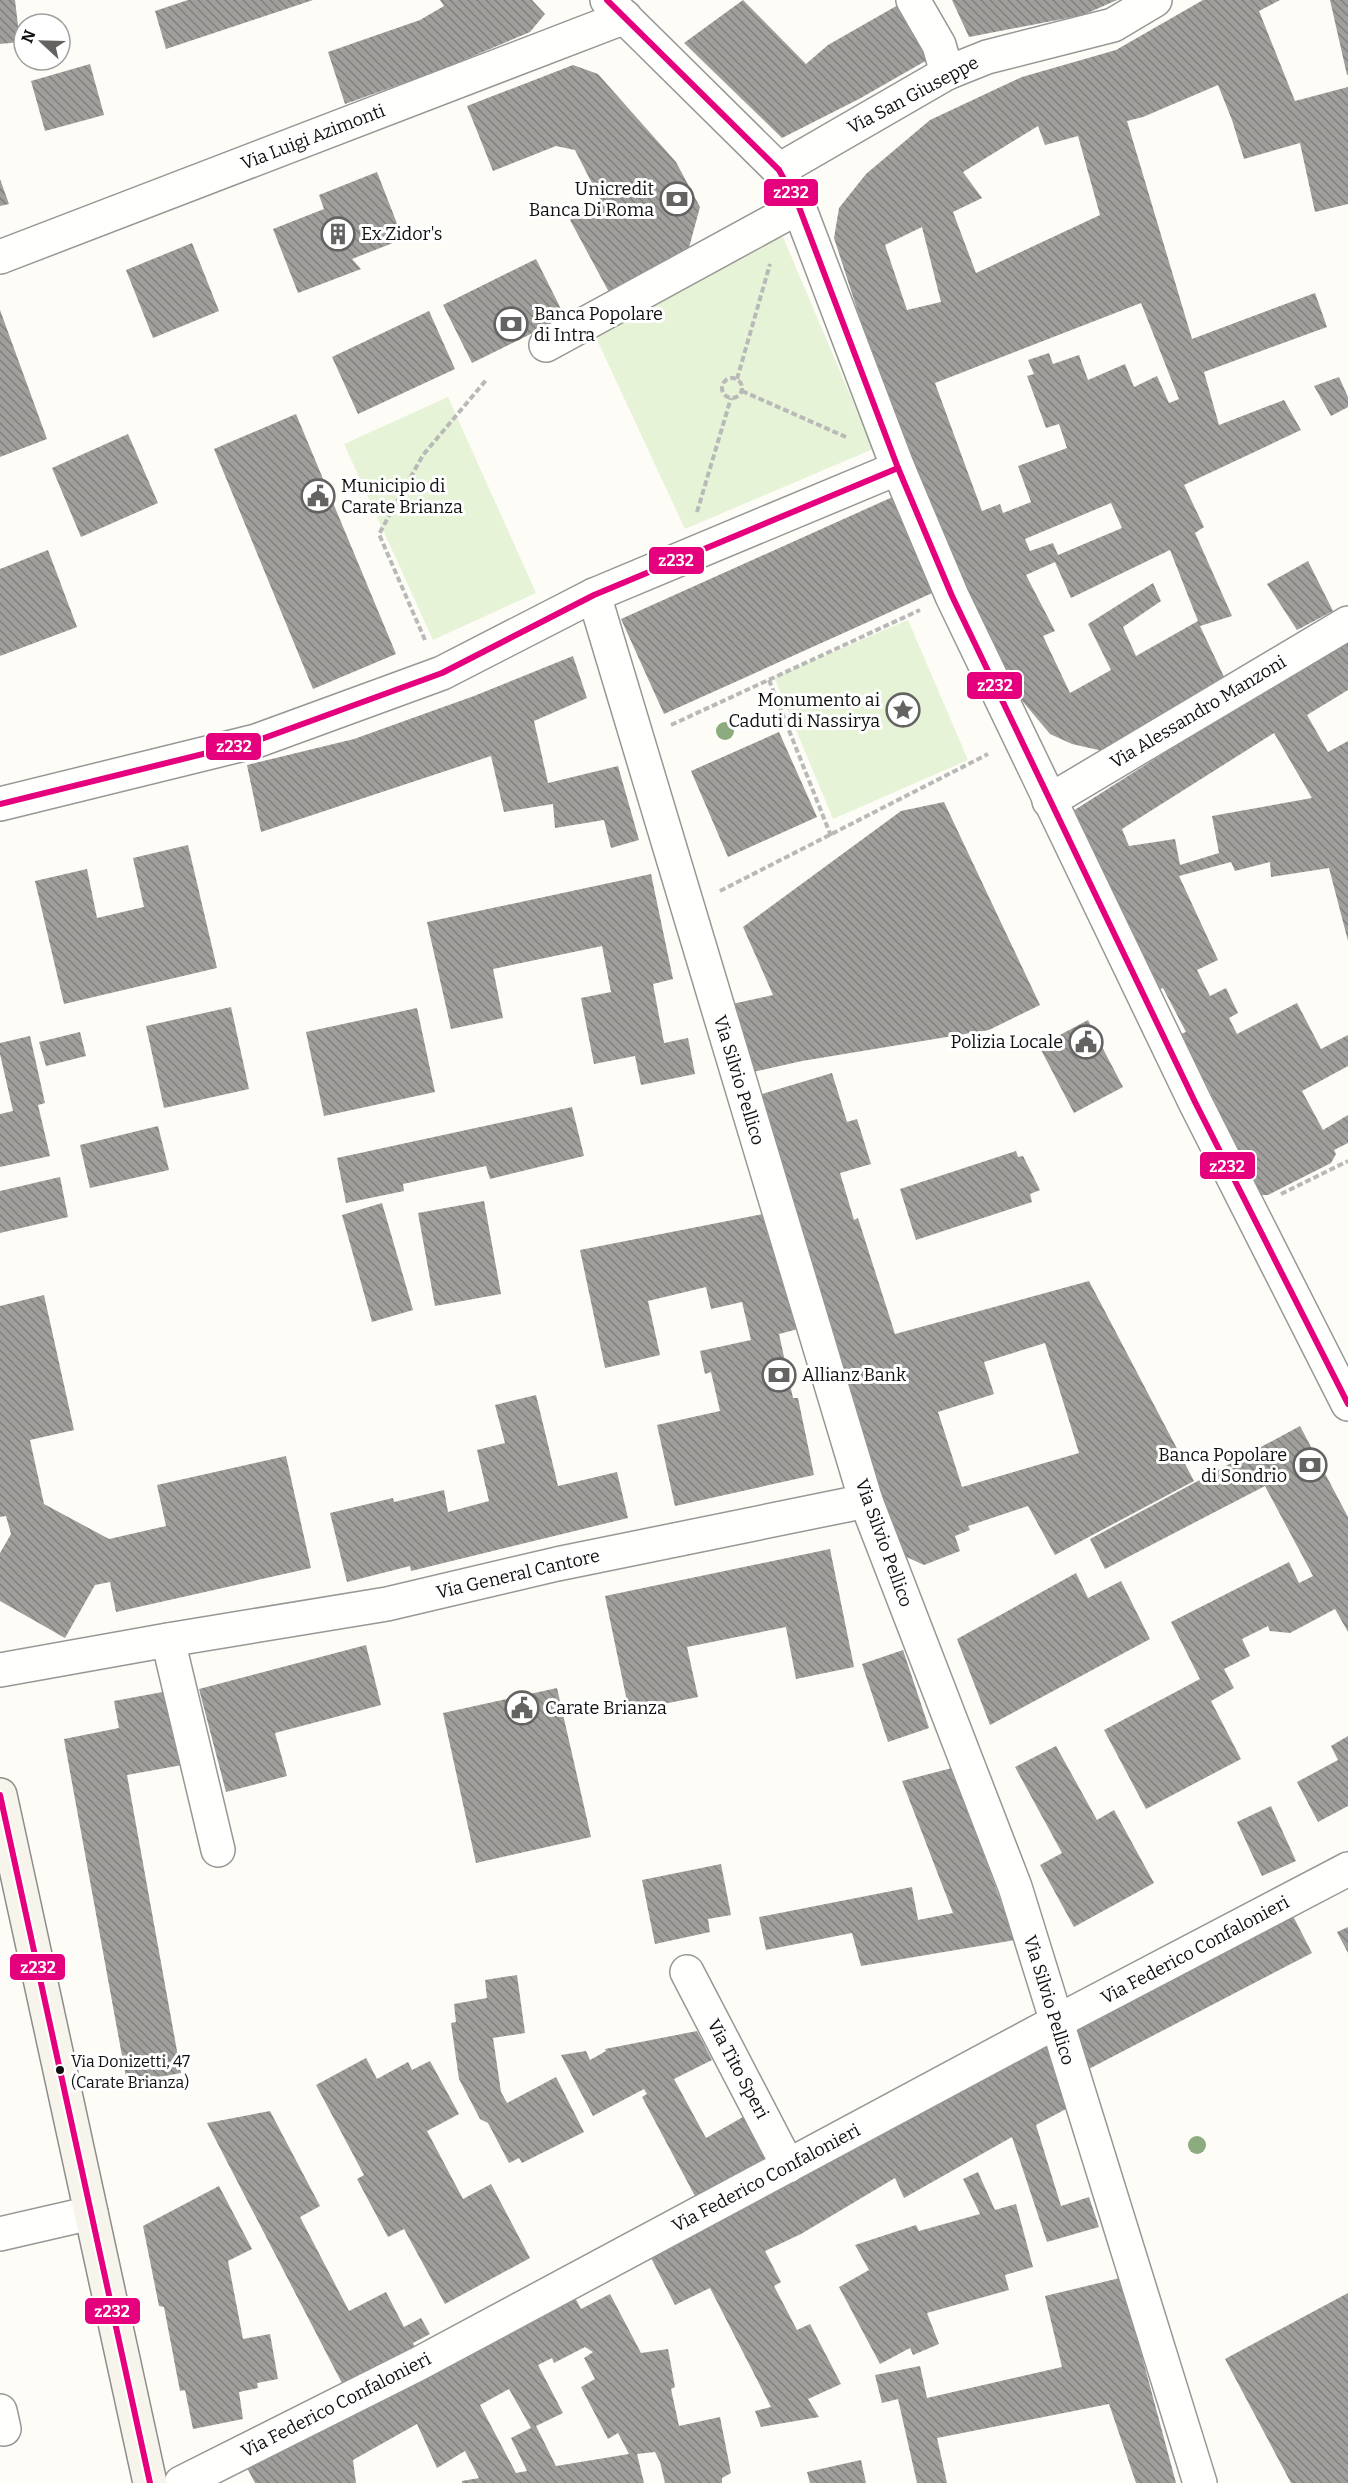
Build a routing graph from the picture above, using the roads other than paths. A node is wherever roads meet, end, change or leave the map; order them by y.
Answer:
1 (914, 0) edge
2 (1155, 0) edge
3 (616, 9) edge
4 (946, 73) junction
5 (779, 170) junction
6 (792, 211) junction
7 (0, 257) edge
8 (546, 345) dead end
9 (898, 468) junction
10 (594, 595) junction
11 (1348, 623) edge
12 (1049, 801) junction
13 (0, 804) edge
14 (1348, 1404) edge
15 (866, 1501) junction
16 (168, 1640) junction
17 (0, 1670) edge
18 (0, 1795) edge
19 (218, 1850) dead end
20 (1348, 1869) edge
21 (687, 1972) dead end
22 (1056, 2022) junction
23 (788, 2166) junction
24 (91, 2213) junction
25 (0, 2234) edge
26 (150, 2483) edge
27 (181, 2483) edge
28 (1200, 2483) edge

1 - 4 street
2 - 4 street, Via San Giuseppe
3 - 5 street
3 - 7 street, Via Luigi Azimonti
4 - 5 street, Via San Giuseppe
5 - 6 street
6 - 8 street
6 - 9 street
9 - 10 street
9 - 12 street
10 - 13 street
10 - 15 street, Via Silvio Pellico
11 - 12 street, Via Alessandro Manzoni
12 - 14 street
15 - 16 street, Via General Cantore
15 - 22 street, Via Silvio Pellico
16 - 17 street, Via General Cantore
16 - 19 street
18 - 24 street
20 - 22 street, Via Federico Confalonieri
21 - 23 street, Via Tito Speri
22 - 23 street, Via Federico Confalonieri
22 - 28 street, Via Silvio Pellico
23 - 27 street, Via Federico Confalonieri
24 - 25 street
24 - 26 street

